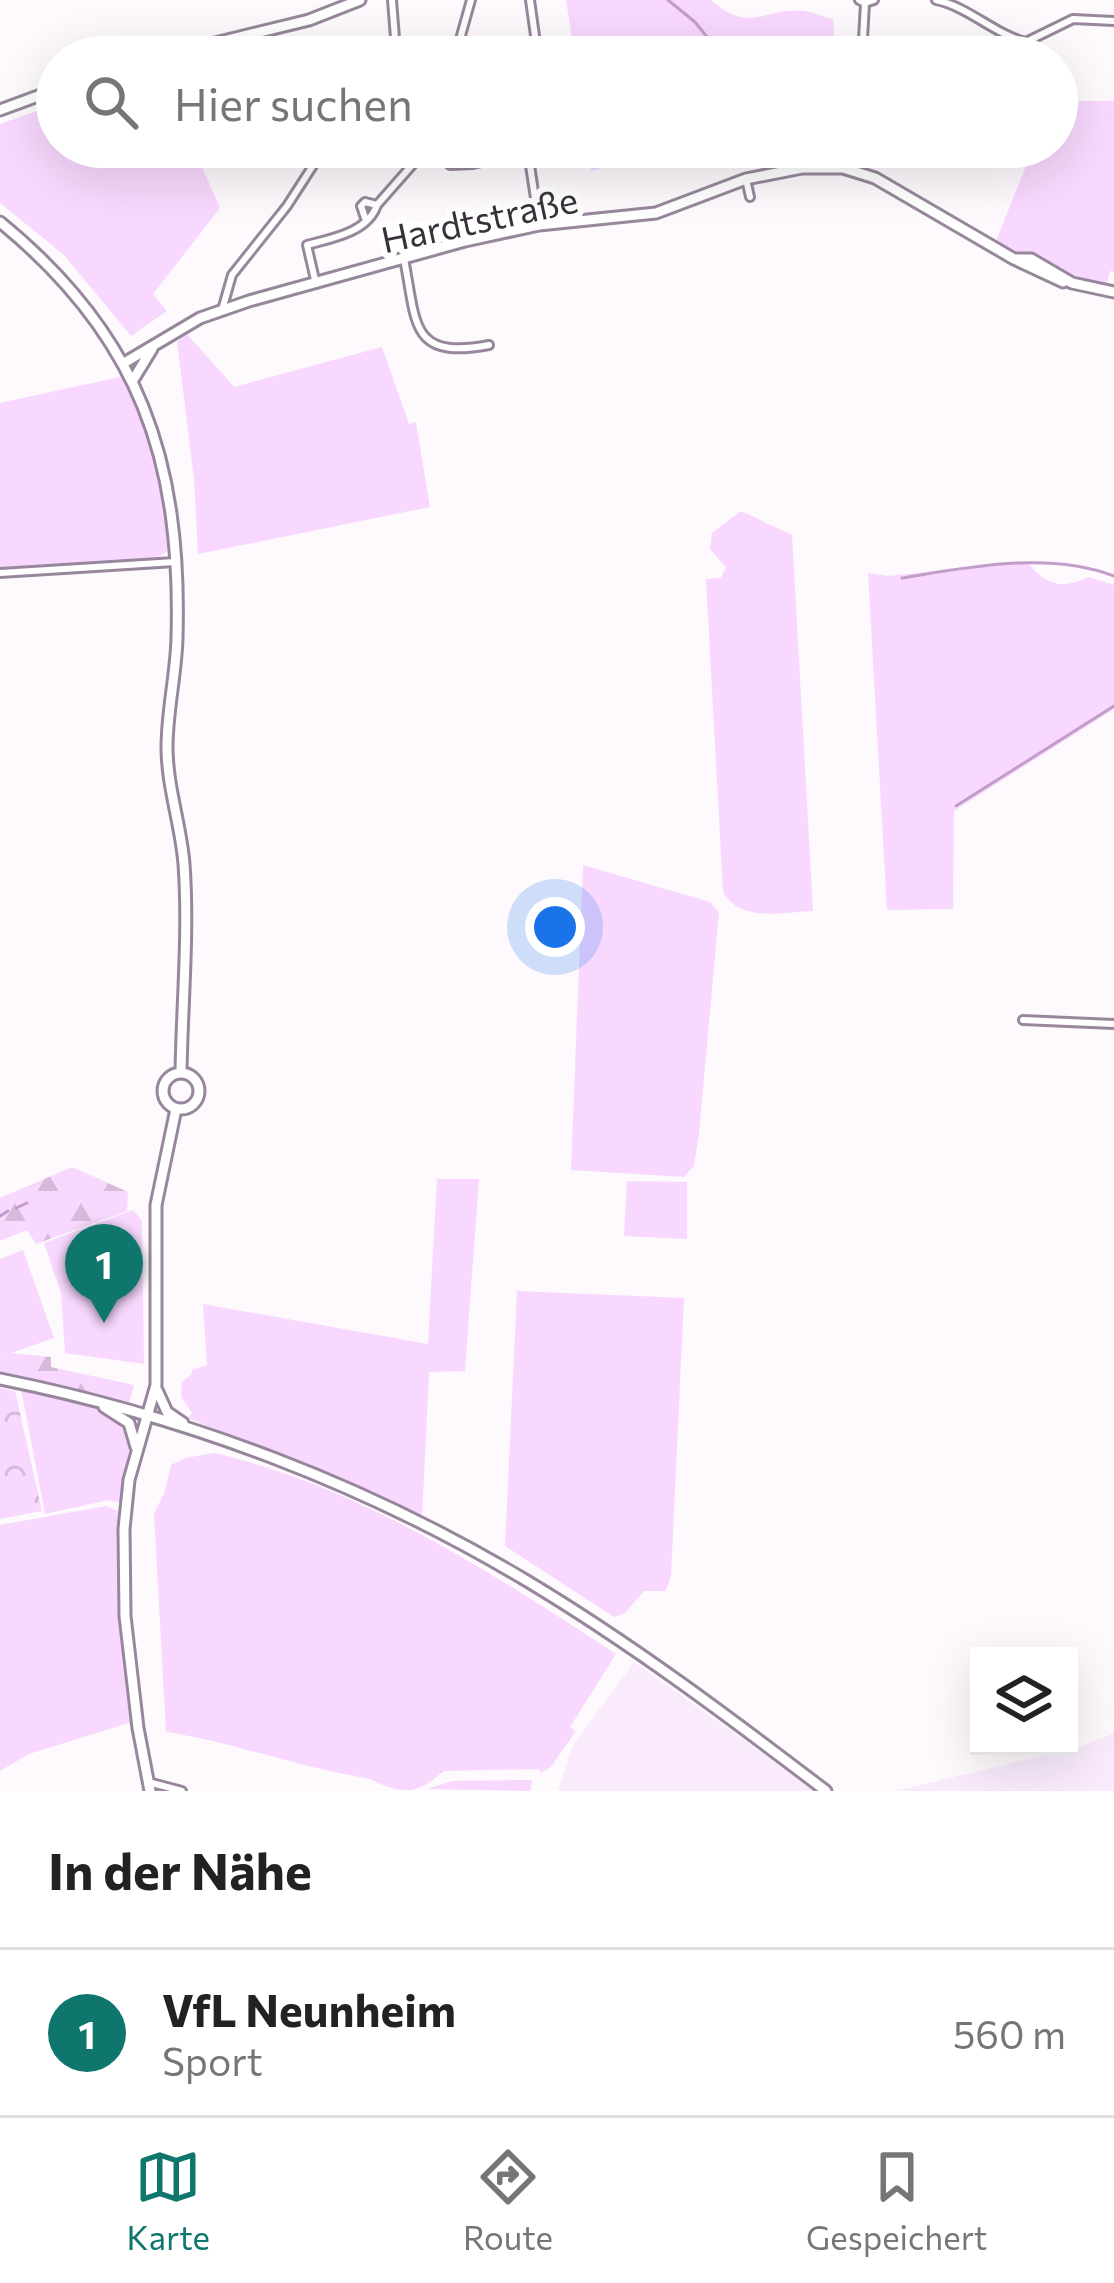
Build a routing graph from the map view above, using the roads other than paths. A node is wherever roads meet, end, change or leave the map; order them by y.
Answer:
1 (361, 0) edge
2 (392, 0) edge
3 (471, 0) edge
4 (530, 0) edge
5 (936, 0) edge
6 (866, 1) edge
7 (1114, 21) edge
8 (244, 36) edge
9 (394, 36) edge
10 (461, 36) edge
11 (535, 36) edge
12 (864, 36) edge
13 (1007, 36) edge
14 (1040, 36) edge
15 (36, 96) edge
16 (0, 110) edge
17 (311, 168) edge
18 (411, 168) edge
19 (530, 168) edge
20 (843, 168) joint
21 (746, 179) junction
22 (750, 197) dead end
23 (0, 222) edge
24 (539, 226) junction
25 (404, 259) junction
26 (316, 284) junction
27 (1114, 292) edge
28 (222, 310) junction
29 (154, 345) junction
30 (489, 345) dead end
31 (124, 363) junction
32 (133, 380) junction
33 (175, 562) junction
34 (0, 573) edge
35 (1023, 1020) dead end
36 (1114, 1024) edge
37 (181, 1073) junction
38 (176, 1109) junction
39 (0, 1379) edge
40 (156, 1385) junction
41 (96, 1402) junction
42 (148, 1415) junction
43 (192, 1430) junction
44 (135, 1458) junction
45 (149, 1786) edge
46 (182, 1791) edge
47 (826, 1791) edge

1 - 8 main road
2 - 9 street
3 - 10 street
4 - 11 street
5 - 13 street
6 - 12 street
7 - 14 street
15 - 16 main road
17 - 28 street
18 - 26 street
19 - 24 street
20 - 21 main road, Hardtstraße
20 - 27 main road, Hardtstraße
21 - 22 street
21 - 24 main road, Hardtstraße
23 - 31 main road
24 - 25 main road, Hardtstraße
25 - 26 main road, Hardtstraße
25 - 30 street
26 - 28 main road, Hardtstraße
28 - 29 main road, Hardtstraße
29 - 31 main road, Hardtstraße
29 - 32 main road
31 - 32 main road
32 - 33 main road
33 - 34 street
33 - 37 main road
35 - 36 street
37 - 38 main road
37 - 38 main road
38 - 40 main road
39 - 41 main road
40 - 42 main road
40 - 43 main road
41 - 42 main road
41 - 44 main road
42 - 43 main road
42 - 44 main road
43 - 47 main road
44 - 45 main road
45 - 46 street

